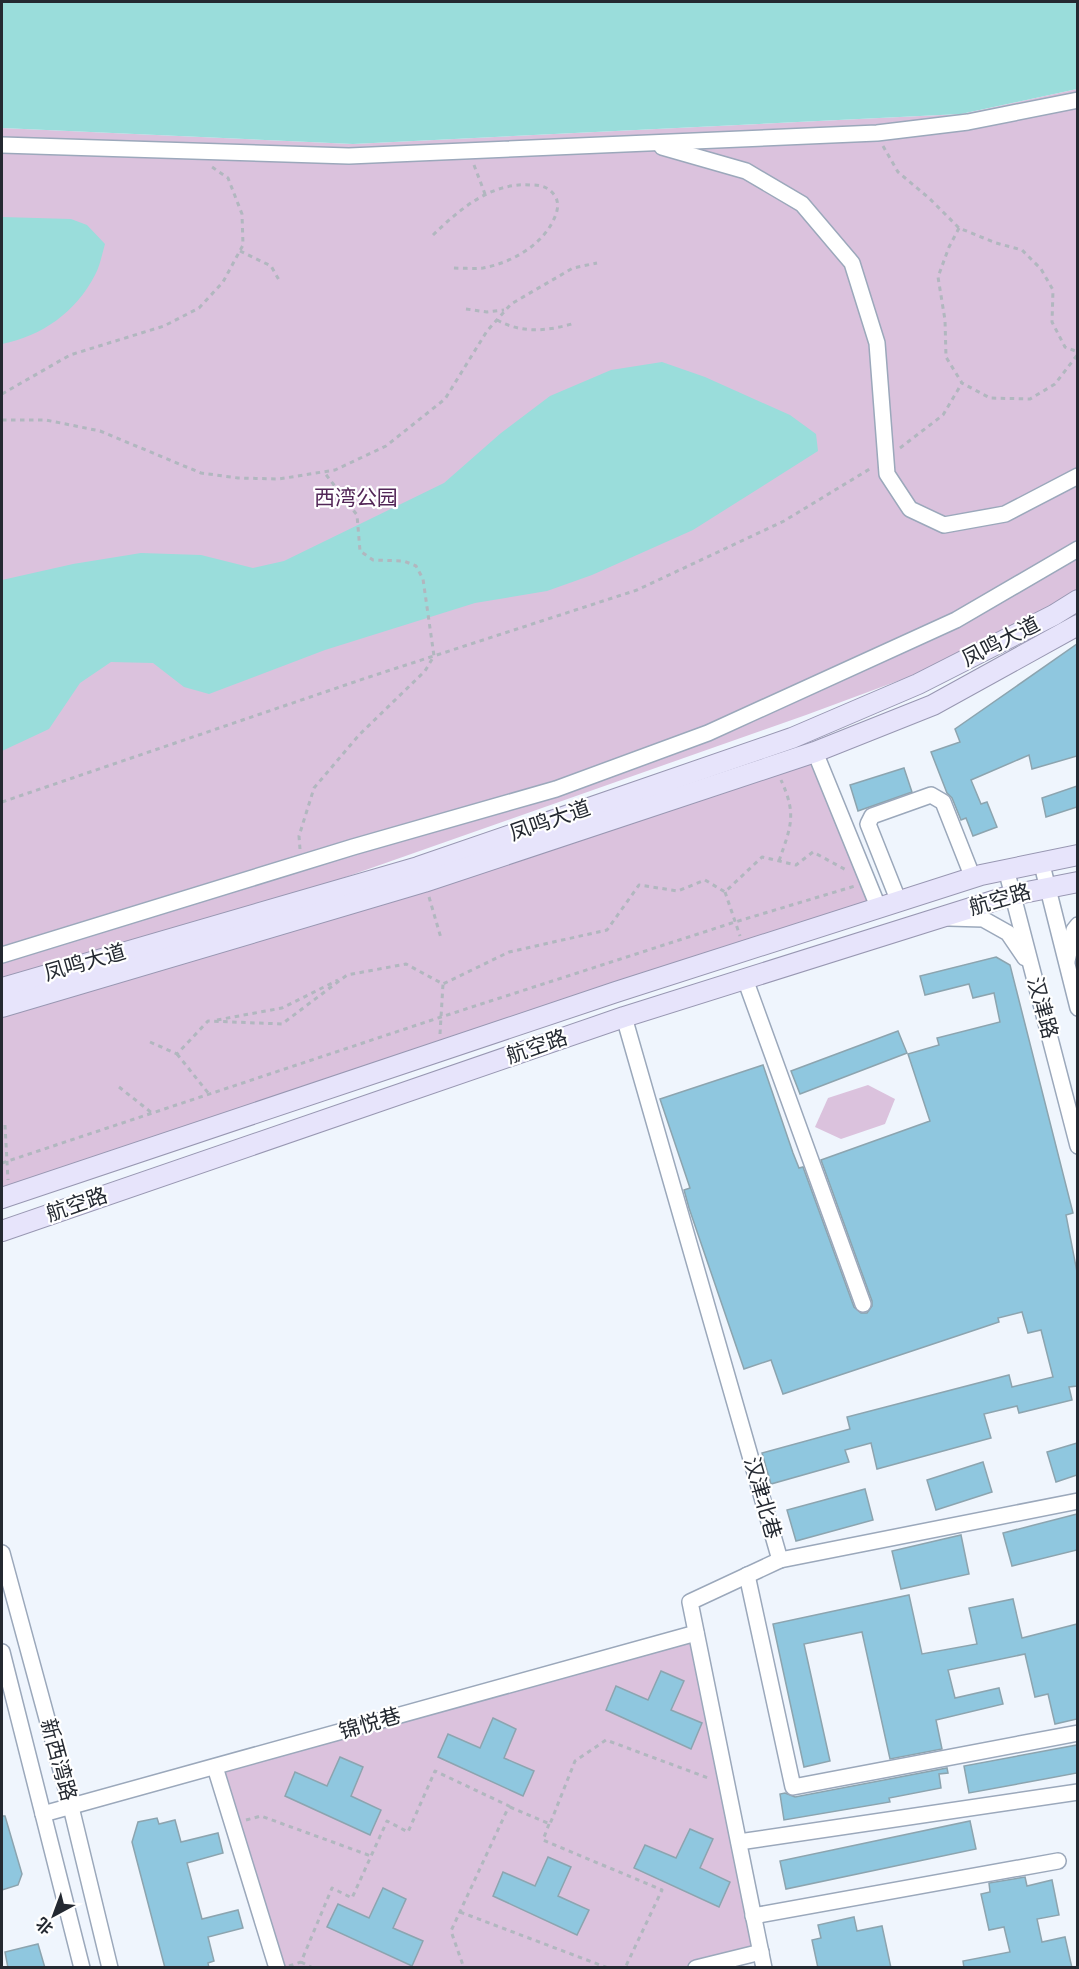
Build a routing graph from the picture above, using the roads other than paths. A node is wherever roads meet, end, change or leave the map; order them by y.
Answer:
1 (1077, 100) edge
2 (647, 143) junction
3 (2, 145) edge
4 (1077, 476) edge
5 (1077, 549) edge
6 (1077, 600) edge
7 (1077, 625) edge
8 (815, 752) junction
9 (1077, 855) edge
10 (1041, 861) junction
11 (1006, 869) junction
12 (973, 878) junction
13 (1077, 882) edge
14 (1047, 888) junction
15 (1012, 894) junction
16 (899, 902) junction
17 (879, 909) junction
18 (940, 917) junction
19 (1077, 925) edge
20 (2, 955) edge
21 (1066, 964) junction
22 (1031, 966) junction
23 (745, 979) junction
24 (2, 988) edge
25 (2, 1007) edge
26 (1077, 1008) edge
27 (624, 1017) junction
28 (1077, 1146) edge
29 (5, 1197) edge
30 (2, 1231) edge
31 (863, 1304) dead end
32 (1077, 1501) edge
33 (2, 1553) edge
34 (780, 1560) junction
35 (747, 1575) junction
36 (696, 1633) junction
37 (2, 1653) edge
38 (1077, 1733) edge
39 (215, 1767) junction
40 (1077, 1792) edge
41 (71, 1807) junction
42 (43, 1814) junction
43 (739, 1842) junction
44 (1058, 1862) dead end
45 (753, 1916) junction
46 (761, 1952) junction
47 (82, 1968) edge
48 (110, 1968) edge
49 (277, 1968) edge
50 (696, 1968) edge
51 (764, 1968) edge

1 - 2 street
2 - 3 street
2 - 4 street
5 - 20 street
6 - 24 main road, 凤鸣大道
7 - 8 main road, 凤鸣大道
8 - 17 street
8 - 25 main road, 凤鸣大道
9 - 10 main road, 航空路
10 - 11 main road, 航空路
10 - 14 street, 汉津路
11 - 12 main road, 航空路
11 - 15 street, 汉津路
12 - 16 main road, 航空路
12 - 16 street
13 - 14 main road, 航空路
14 - 15 main road, 航空路
14 - 21 street, 汉津路
15 - 18 main road, 航空路
15 - 22 street, 汉津路
16 - 17 main road, 航空路
17 - 29 main road, 航空路
18 - 22 street
18 - 23 main road, 航空路
19 - 21 street
21 - 26 street, 汉津路
22 - 28 street, 汉津路
23 - 27 main road, 航空路
23 - 31 street
27 - 30 main road, 航空路
27 - 34 street, 汉津北巷
32 - 34 street
33 - 41 street, 新西湾路
34 - 35 street, 汉津北巷
35 - 36 street, 汉津北巷
35 - 38 street
36 - 39 street, 锦悦巷
36 - 43 street, 汉津北巷
37 - 42 street, 新西湾路
39 - 41 street, 锦悦巷
39 - 49 street
40 - 43 street
41 - 42 street, 锦悦巷
41 - 48 street, 新西湾路
42 - 47 street, 新西湾路
43 - 45 street, 汉津北巷
44 - 45 street
45 - 46 street, 汉津北巷
46 - 50 street
46 - 51 street, 汉津北巷

